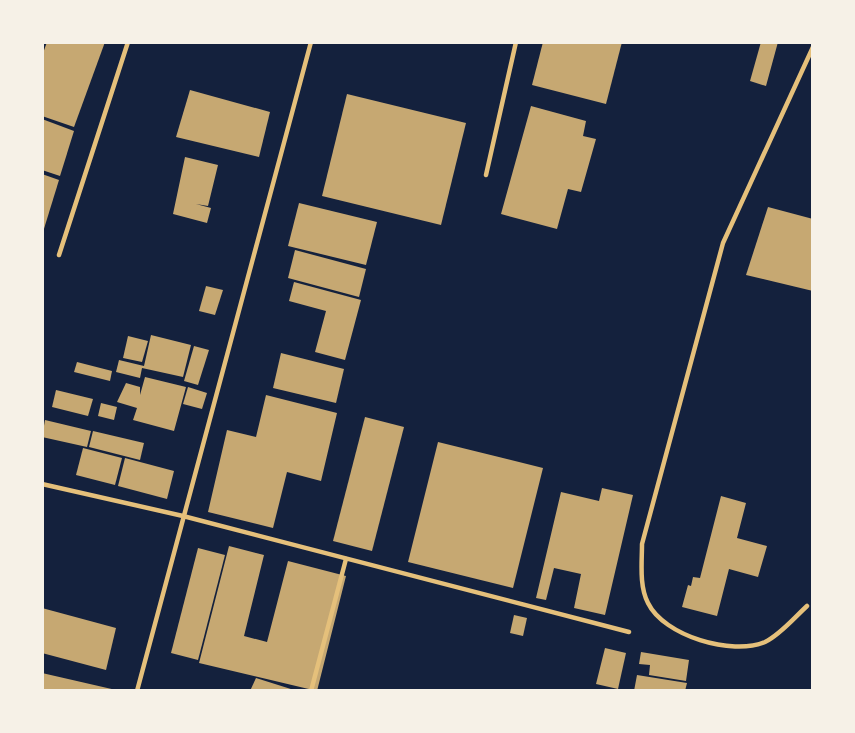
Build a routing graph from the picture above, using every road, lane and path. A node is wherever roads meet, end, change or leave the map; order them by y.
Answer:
1 (128, 42) edge
2 (311, 42) edge
3 (516, 42) edge
4 (813, 47) edge
5 (486, 175) dead end
6 (59, 255) dead end
7 (42, 484) edge
8 (183, 516) junction
9 (346, 559) junction
10 (807, 606) dead end
11 (629, 632) dead end
12 (137, 691) edge
13 (311, 691) edge

1 - 6 lane
2 - 8 lane
3 - 5 lane
4 - 10 lane
7 - 8 lane
8 - 9 lane
8 - 12 lane
9 - 11 lane
9 - 13 lane

